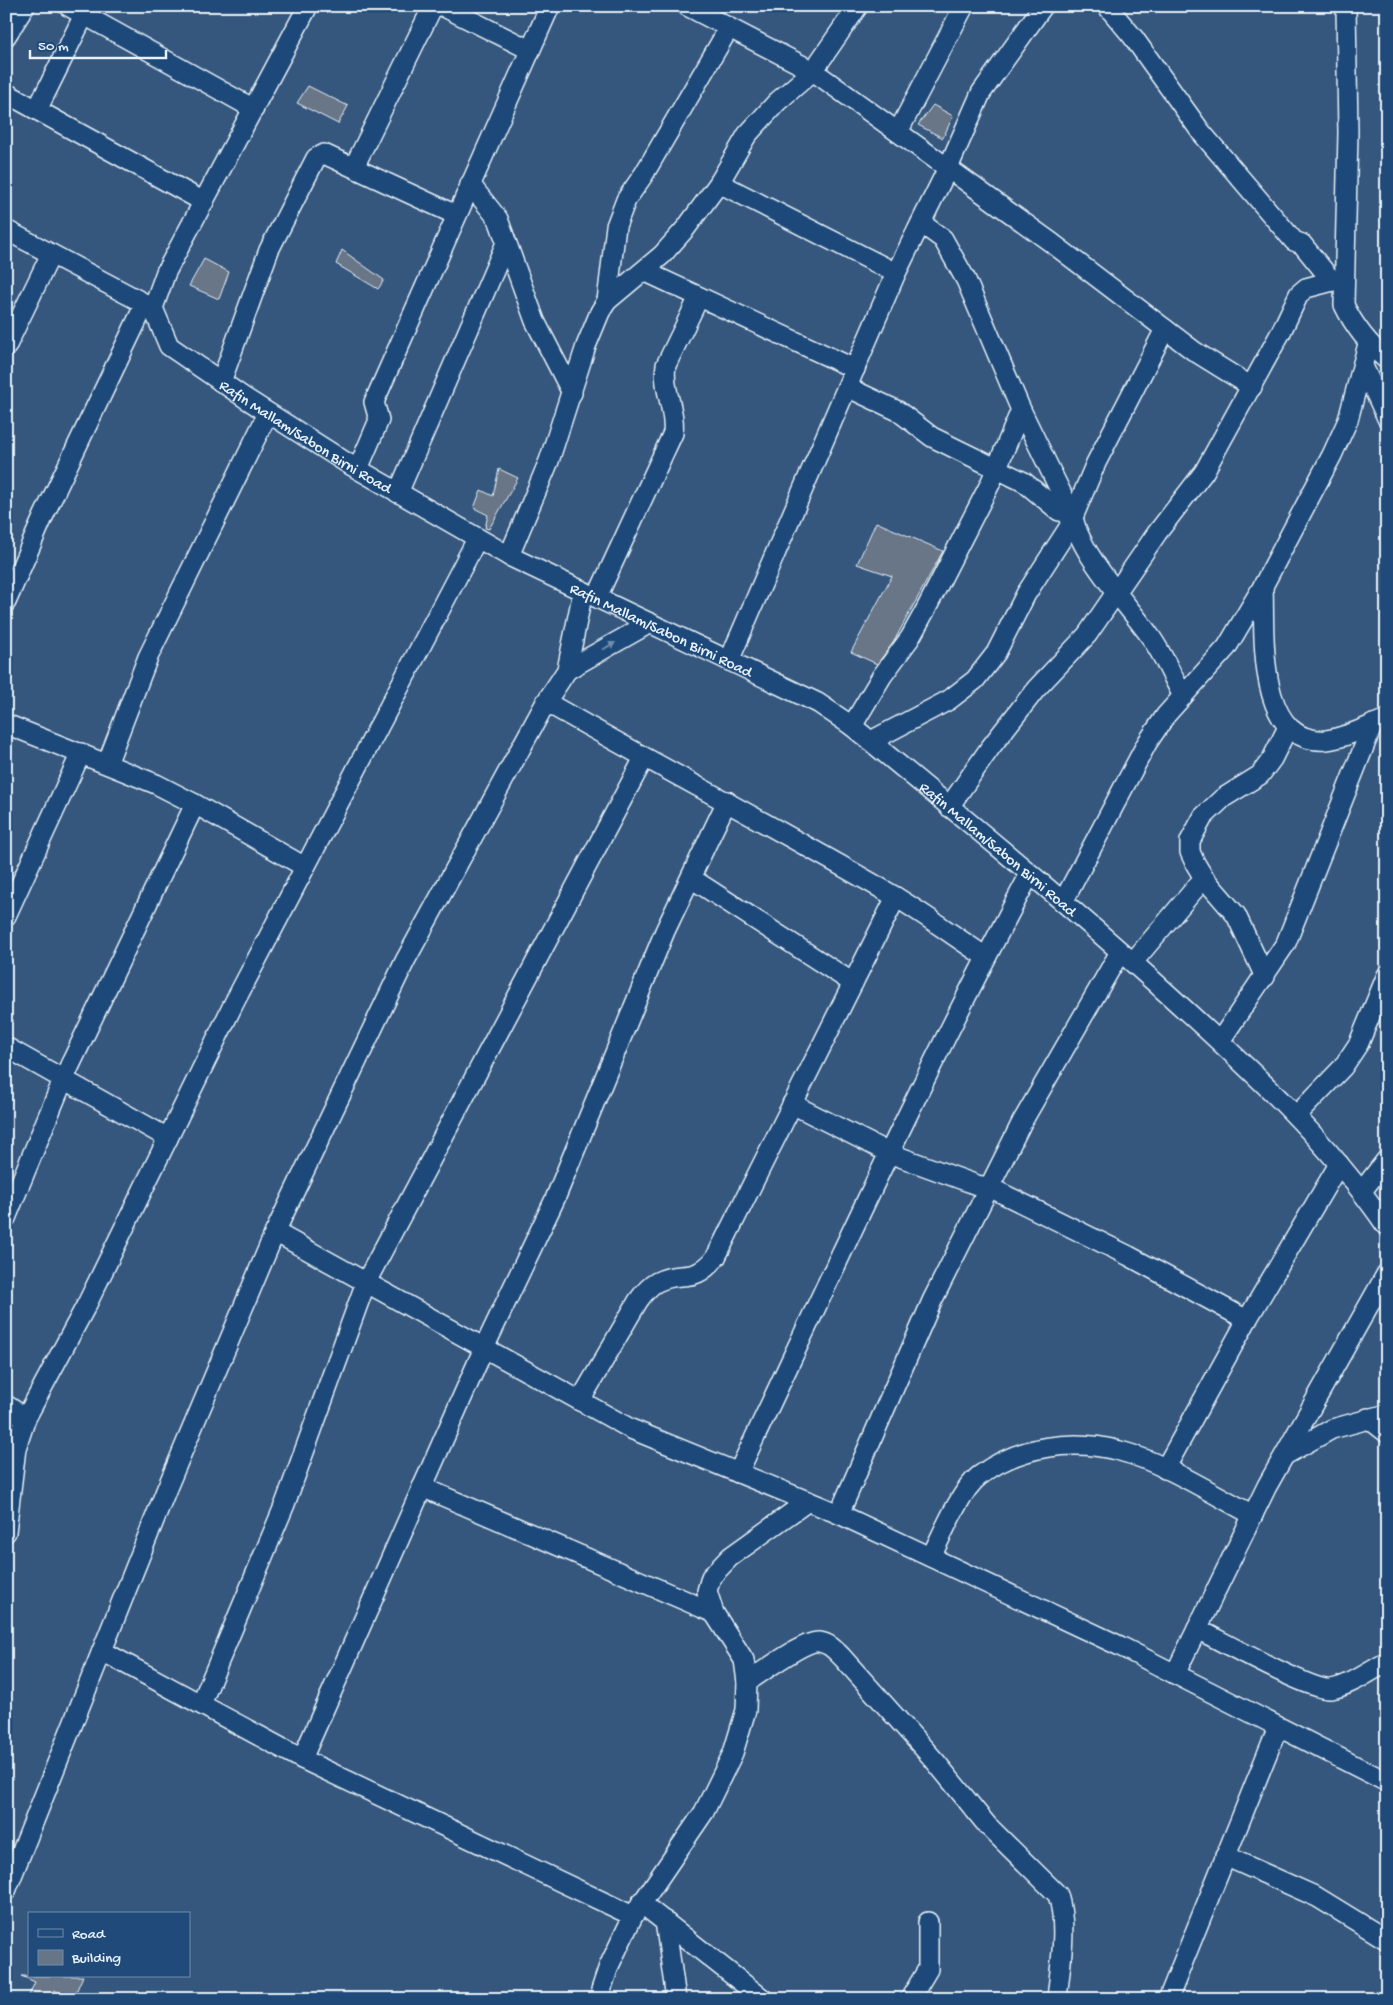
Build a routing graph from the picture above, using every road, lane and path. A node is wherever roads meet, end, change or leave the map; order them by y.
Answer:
1 (25, 6) edge
2 (308, 6) edge
3 (433, 6) edge
4 (442, 6) edge
5 (550, 6) edge
6 (687, 6) edge
7 (858, 6) edge
8 (964, 6) edge
9 (1043, 6) edge
10 (1107, 6) edge
11 (1346, 6) edge
12 (76, 11) edge
13 (730, 28) junction
14 (6, 36) edge
15 (530, 50) junction
16 (813, 71) junction
17 (6, 93) edge
18 (254, 109) junction
19 (37, 110) junction
20 (898, 132) junction
21 (354, 167) junction
22 (948, 168) junction
23 (719, 183) junction
24 (470, 184) junction
25 (204, 202) junction
26 (456, 215) junction
27 (921, 223) junction
28 (6, 230) edge
29 (506, 243) junction
30 (51, 254) junction
31 (644, 271) junction
32 (896, 273) junction
33 (1338, 279) junction
34 (699, 297) junction
35 (607, 301) junction
36 (149, 306) junction
37 (1165, 329) junction
38 (1368, 344) junction
39 (6, 348) edge
40 (1387, 360) edge
41 (1363, 366) junction
42 (855, 370) junction
43 (221, 382) junction
44 (847, 387) junction
45 (1252, 387) junction
46 (572, 393) junction
47 (1021, 410) junction
48 (268, 413) junction
49 (1387, 418) edge
50 (358, 469) junction
51 (996, 470) junction
52 (398, 493) junction
53 (1072, 515) junction
54 (477, 539) junction
55 (509, 556) junction
56 (1263, 586) junction
57 (1116, 593) junction
58 (590, 594) junction
59 (6, 602) edge
60 (650, 623) junction
61 (729, 661) junction
62 (567, 670) junction
63 (1183, 696) junction
64 (546, 702) junction
65 (1380, 721) edge
66 (6, 724) edge
67 (852, 726) junction
68 (1288, 727) junction
69 (871, 741) junction
70 (81, 753) junction
71 (644, 758) junction
72 (107, 764) junction
73 (727, 801) junction
74 (196, 804) junction
75 (949, 807) junction
76 (305, 867) junction
77 (1030, 874) junction
78 (691, 878) junction
79 (1204, 878) junction
80 (896, 897) junction
81 (1063, 902) junction
82 (6, 916) edge
83 (986, 957) junction
84 (1126, 957) junction
85 (1387, 974) edge
86 (1265, 977) junction
87 (853, 983) junction
88 (1220, 1041) junction
89 (6, 1047) edge
90 (63, 1080) junction
91 (792, 1104) junction
92 (1296, 1116) junction
93 (168, 1138) junction
94 (889, 1153) junction
95 (1387, 1159) edge
96 (1340, 1164) junction
97 (989, 1187) junction
98 (1362, 1190) junction
99 (6, 1218) edge
100 (1387, 1227) edge
101 (275, 1232) junction
102 (1387, 1273) edge
103 (366, 1282) junction
104 (1247, 1320) junction
105 (484, 1348) junction
106 (580, 1401) junction
107 (6, 1405) edge
108 (1387, 1414) edge
109 (26, 1418) junction
110 (1368, 1418) junction
111 (1387, 1433) edge
112 (1287, 1454) junction
113 (1165, 1469) junction
114 (738, 1473) junction
115 (422, 1487) junction
116 (808, 1501) junction
117 (839, 1514) junction
118 (1253, 1515) junction
119 (6, 1532) edge
120 (931, 1557) junction
121 (714, 1613) junction
122 (1198, 1629) junction
123 (102, 1651) junction
124 (1387, 1662) edge
125 (1175, 1674) junction
126 (747, 1682) junction
127 (201, 1704) junction
128 (1278, 1727) junction
129 (302, 1759) junction
130 (1387, 1782) edge
131 (1225, 1856) junction
132 (6, 1891) edge
133 (637, 1910) junction
134 (665, 1921) junction
135 (928, 1922) dead end
136 (1387, 1940) edge
137 (601, 1999) edge
138 (676, 1999) edge
139 (763, 1999) edge
140 (910, 1999) edge
141 (1057, 1999) edge
142 (1168, 1999) edge

1 - 14 street
2 - 18 street
3 - 21 street
4 - 15 street
5 - 15 street
6 - 13 street
7 - 16 street
8 - 20 street
9 - 22 street
10 - 33 street
11 - 33 street
12 - 18 street
12 - 19 street
13 - 16 street
13 - 35 street
15 - 24 street
16 - 20 street
16 - 23 street
17 - 19 street
18 - 25 street
19 - 25 street
20 - 22 street
21 - 26 street
21 - 43 street
22 - 27 street
22 - 37 street
23 - 31 street
23 - 32 street
24 - 26 street
24 - 29 street
25 - 36 street
26 - 50 street
27 - 32 street
27 - 47 street
28 - 30 street
29 - 46 street
29 - 52 street
30 - 36 street
30 - 39 street
31 - 34 street
31 - 35 street
32 - 42 street
33 - 38 street
33 - 45 street
34 - 42 street
34 - 58 street
35 - 46 street
36 - 43 street, Rafin Mallam/Sabon Birni Road
36 - 59 street
37 - 45 street
37 - 53 street
38 - 40 street
38 - 41 street
41 - 49 street
41 - 56 street
42 - 44 street
43 - 48 street, Rafin Mallam/Sabon Birni Road
44 - 51 street
44 - 61 street
45 - 57 street
46 - 55 street
47 - 51 street
47 - 53 street
48 - 50 street, Rafin Mallam/Sabon Birni Road
48 - 72 street
50 - 52 street, Rafin Mallam/Sabon Birni Road
51 - 53 street
51 - 67 street
52 - 54 street, Rafin Mallam/Sabon Birni Road
53 - 57 street
53 - 69 street
54 - 55 street, Rafin Mallam/Sabon Birni Road
54 - 76 street
55 - 58 street, Rafin Mallam/Sabon Birni Road
56 - 63 street
56 - 68 street
57 - 63 street
57 - 75 street
58 - 60 street, Rafin Mallam/Sabon Birni Road
58 - 62 street
60 - 61 street, Rafin Mallam/Sabon Birni Road
62 -> 60 street
61 - 67 street, Rafin Mallam/Sabon Birni Road
62 - 64 street
63 - 81 street
64 - 71 street
64 - 101 street
65 - 68 street
65 - 86 street
66 - 70 street
67 - 69 street, Rafin Mallam/Sabon Birni Road
68 - 79 street
69 - 75 street, Rafin Mallam/Sabon Birni Road
70 - 72 street
70 - 82 street
71 - 73 street
71 - 103 street
72 - 74 street
73 - 78 street
73 - 80 street
74 - 76 street
74 - 90 street
75 - 77 street, Rafin Mallam/Sabon Birni Road
76 - 93 street
77 - 81 street, Rafin Mallam/Sabon Birni Road
77 - 83 street
78 - 87 street
78 - 105 street
79 - 84 street
79 - 86 street
80 - 83 street
80 - 87 street
81 - 84 street, Rafin Mallam/Sabon Birni Road
83 - 94 street
84 - 88 street, Rafin Mallam/Sabon Birni Road
84 - 97 street
85 - 92 street
86 - 88 street
87 - 91 street
88 - 92 street, Rafin Mallam/Sabon Birni Road
89 - 90 street
90 - 93 street
90 - 99 street
91 - 94 street
91 - 106 street
92 - 96 street, Rafin Mallam/Sabon Birni Road
93 - 109 street
94 - 97 street
94 - 114 street
95 - 98 street
96 - 98 street, Rafin Mallam/Sabon Birni Road
96 - 104 street
97 - 104 street
97 - 117 street
98 - 100 street, Rafin Mallam/Sabon Birni Road
101 - 103 street
101 - 123 street
102 - 112 street
103 - 105 street
103 - 127 street
104 - 113 street
105 - 106 street
105 - 115 street
106 - 114 street
107 - 109 street
108 - 110 street
109 - 119 street
110 - 111 street
110 - 112 street
112 - 118 street
113 - 118 street
113 - 120 street
114 - 116 street
115 - 121 street
115 - 129 street
116 - 117 street
116 - 121 street
117 - 120 street
118 - 122 street
120 - 125 street
121 - 126 street
122 - 124 street
122 - 125 street
123 - 127 street
123 - 132 street
125 - 128 street
126 - 133 street
126 - 141 street
127 - 129 street
128 - 130 street
128 - 131 street
129 - 133 street
131 - 136 street
131 - 142 street
133 - 134 street
133 - 137 street
134 - 138 street
134 - 139 street
135 - 140 street

